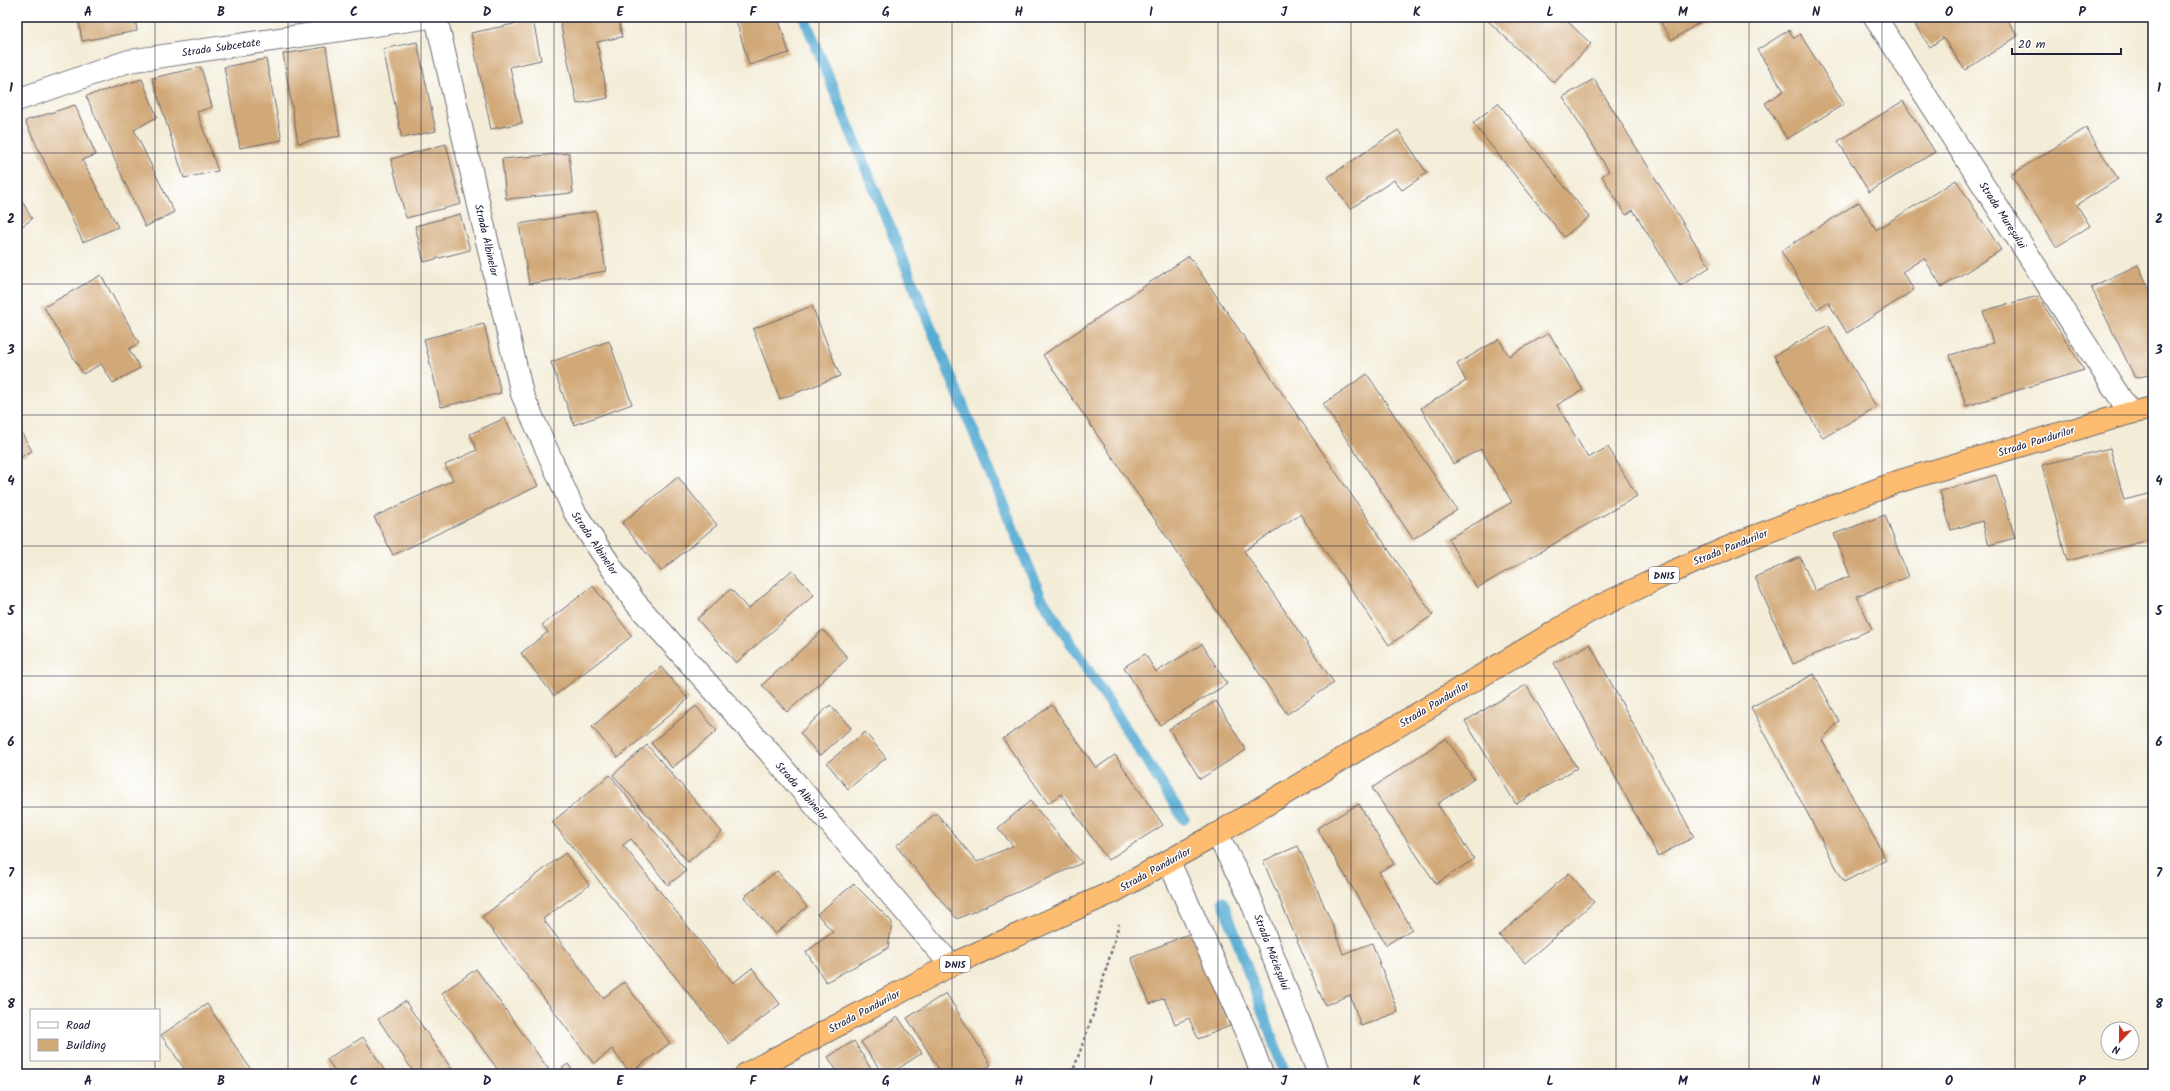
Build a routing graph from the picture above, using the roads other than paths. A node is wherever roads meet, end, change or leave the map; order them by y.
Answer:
1 (430, 17) edge
2 (436, 17) edge
3 (1875, 17) edge
4 (17, 100) edge
5 (2153, 408) edge
6 (2130, 413) junction
7 (1217, 834) junction
8 (1168, 862) junction
9 (951, 965) junction
10 (746, 1074) edge
11 (1262, 1074) edge
12 (1319, 1074) edge

1 - 4 street, Strada Subcetate
2 - 9 street, Strada Albinelor
3 - 6 street, Strada Mureșului
5 - 6 highway, Strada Pandurilor / DN15
6 - 7 highway, Strada Pandurilor / DN15
7 - 8 highway, Strada Pandurilor / DN15
7 - 12 street, Strada Măcieșului
8 - 9 highway, Strada Pandurilor / DN15
8 - 11 street
9 - 10 highway, Strada Pandurilor / DN15

